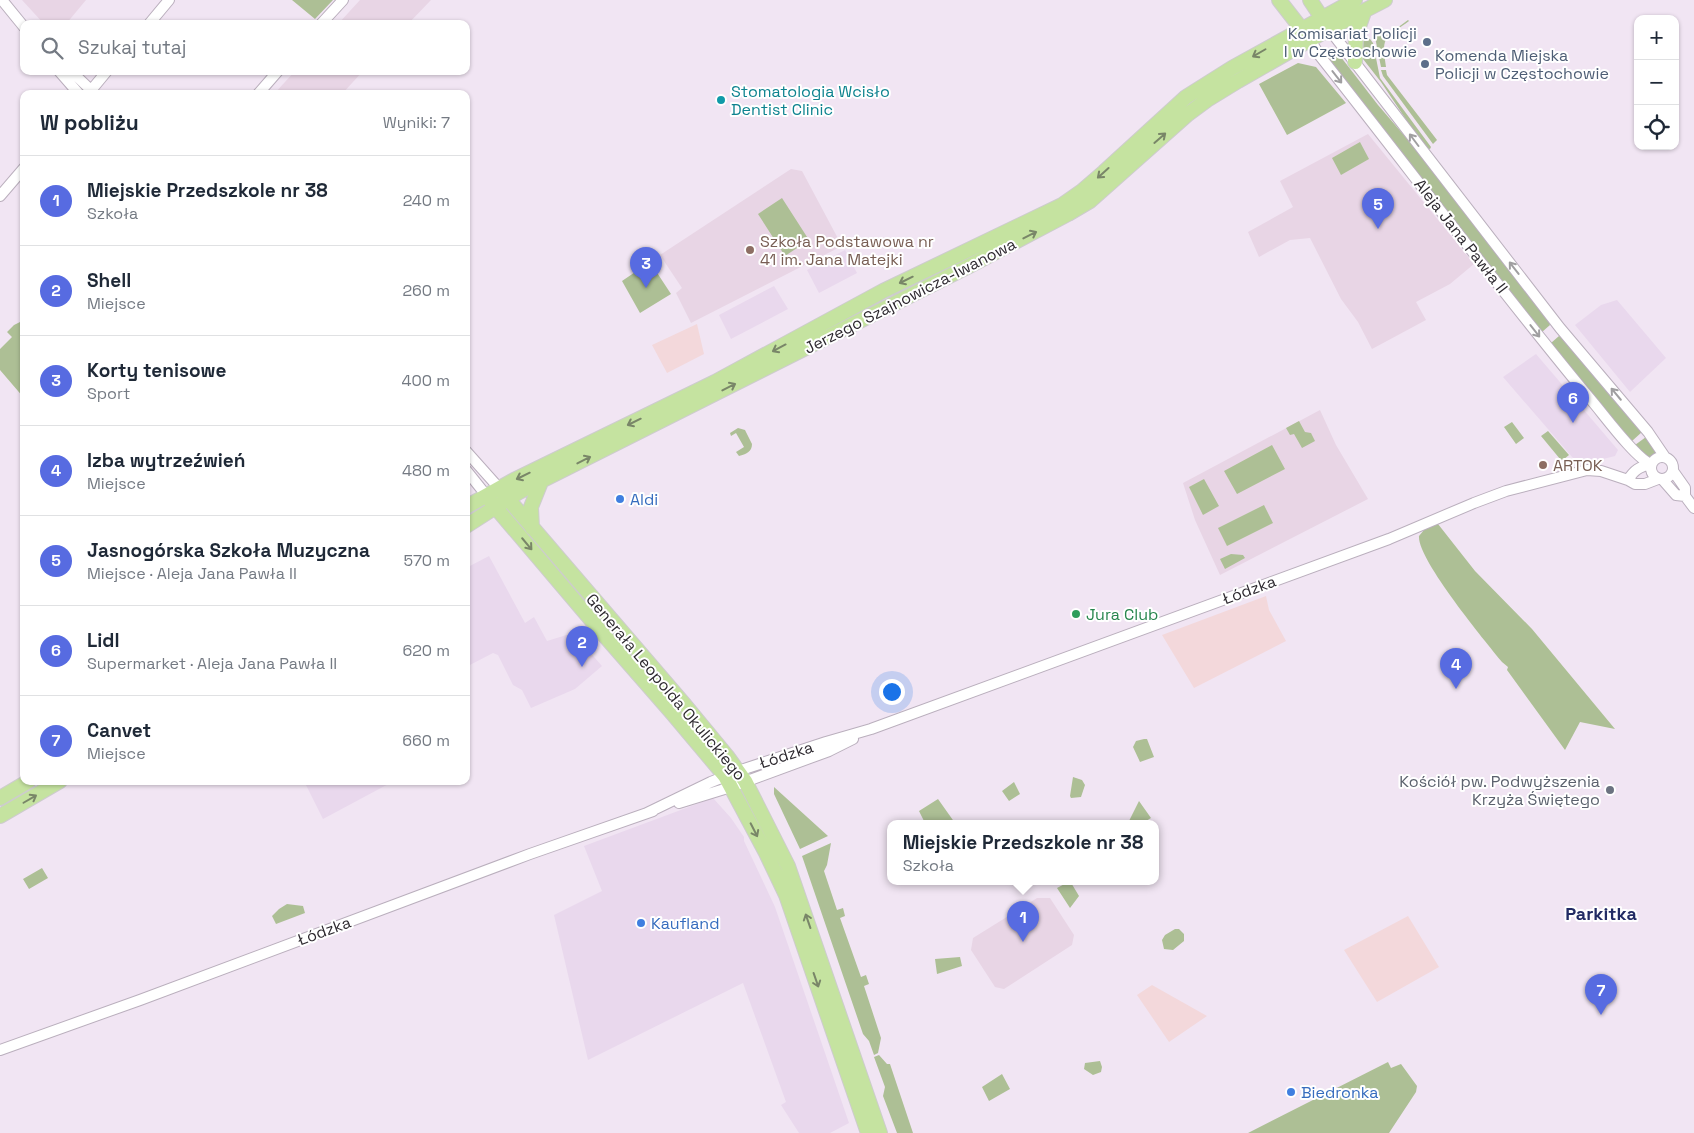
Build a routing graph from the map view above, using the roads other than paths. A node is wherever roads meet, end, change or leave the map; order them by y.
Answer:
1 (2, 0) edge
2 (169, 0) edge
3 (343, 0) edge
4 (1279, 0) edge
5 (1310, 0) edge
6 (1355, 0) edge
7 (1385, 0) edge
8 (1364, 12) junction
9 (152, 20) edge
10 (325, 20) edge
11 (20, 21) edge
12 (1326, 23) junction
13 (1301, 29) junction
14 (1310, 40) junction
15 (1355, 62) junction
16 (62, 75) edge
17 (75, 75) edge
18 (104, 75) edge
19 (275, 75) edge
20 (76, 90) edge
21 (88, 90) edge
22 (93, 90) edge
23 (261, 90) edge
24 (20, 173) edge
25 (20, 181) edge
26 (0, 197) edge
27 (470, 455) edge
28 (1665, 457) junction
29 (1651, 464) junction
30 (1673, 471) junction
31 (470, 475) edge
32 (1660, 479) junction
33 (1628, 480) junction
34 (541, 482) junction
35 (499, 488) junction
36 (486, 495) junction
37 (1685, 496) junction
38 (508, 499) junction
39 (470, 505) edge
40 (495, 507) junction
41 (1694, 508) edge
42 (470, 523) edge
43 (532, 528) junction
44 (735, 779) junction
45 (22, 785) edge
46 (53, 785) edge
47 (0, 798) edge
48 (0, 816) edge
49 (0, 1050) edge
50 (868, 1133) edge
51 (880, 1133) edge

1 - 11 street
2 - 9 street
3 - 10 street
4 - 13 main road, Aleja Jana Pawła II
5 - 12 main road, Aleja Jana Pawła II
6 - 12 main road
7 - 8 main road
8 - 12 main road
8 - 15 main road
12 - 13 main road, Jerzego Szajnowicza-Iwanowa
12 - 14 main road, Jerzego Szajnowicza-Iwanowa
12 - 15 street, Aleja Jana Pawła II
13 - 14 main road, Aleja Jana Pawła II
13 -> 35 main road, Jerzego Szajnowicza-Iwanowa
14 -> 29 street, Aleja Jana Pawła II
34 -> 14 main road, Jerzego Szajnowicza-Iwanowa
28 -> 15 street, Aleja Jana Pawła II
16 - 20 street
17 - 21 street
18 - 22 street
19 - 23 street
24 - 26 street
25 - 26 street
27 - 35 street
28 - 29 street
28 - 30 street
29 - 32 street
29 - 33 street
30 - 32 street
30 - 37 street
31 - 36 street
32 - 33 street, Łódzka
32 - 37 street
33 - 44 street, Łódzka
34 - 38 main road, Jerzego Szajnowicza-Iwanowa
34 - 43 main road
35 - 36 main road, Jerzego Szajnowicza-Iwanowa
35 - 38 main road, Generała Leopolda Okulickiego
36 - 39 main road, Jerzego Szajnowicza-Iwanowa
36 - 40 main road, Generała Leopolda Okulickiego
37 - 41 street
38 - 40 main road, Jerzego Szajnowicza-Iwanowa
38 - 43 main road, Generała Leopolda Okulickiego
40 - 42 main road, Jerzego Szajnowicza-Iwanowa
40 -> 44 main road, Generała Leopolda Okulickiego
43 - 44 main road, Generała Leopolda Okulickiego
44 - 49 street, Łódzka
44 -> 50 main road, Generała Leopolda Okulickiego
51 -> 44 main road, Generała Leopolda Okulickiego
45 - 47 main road
48 -> 46 main road

